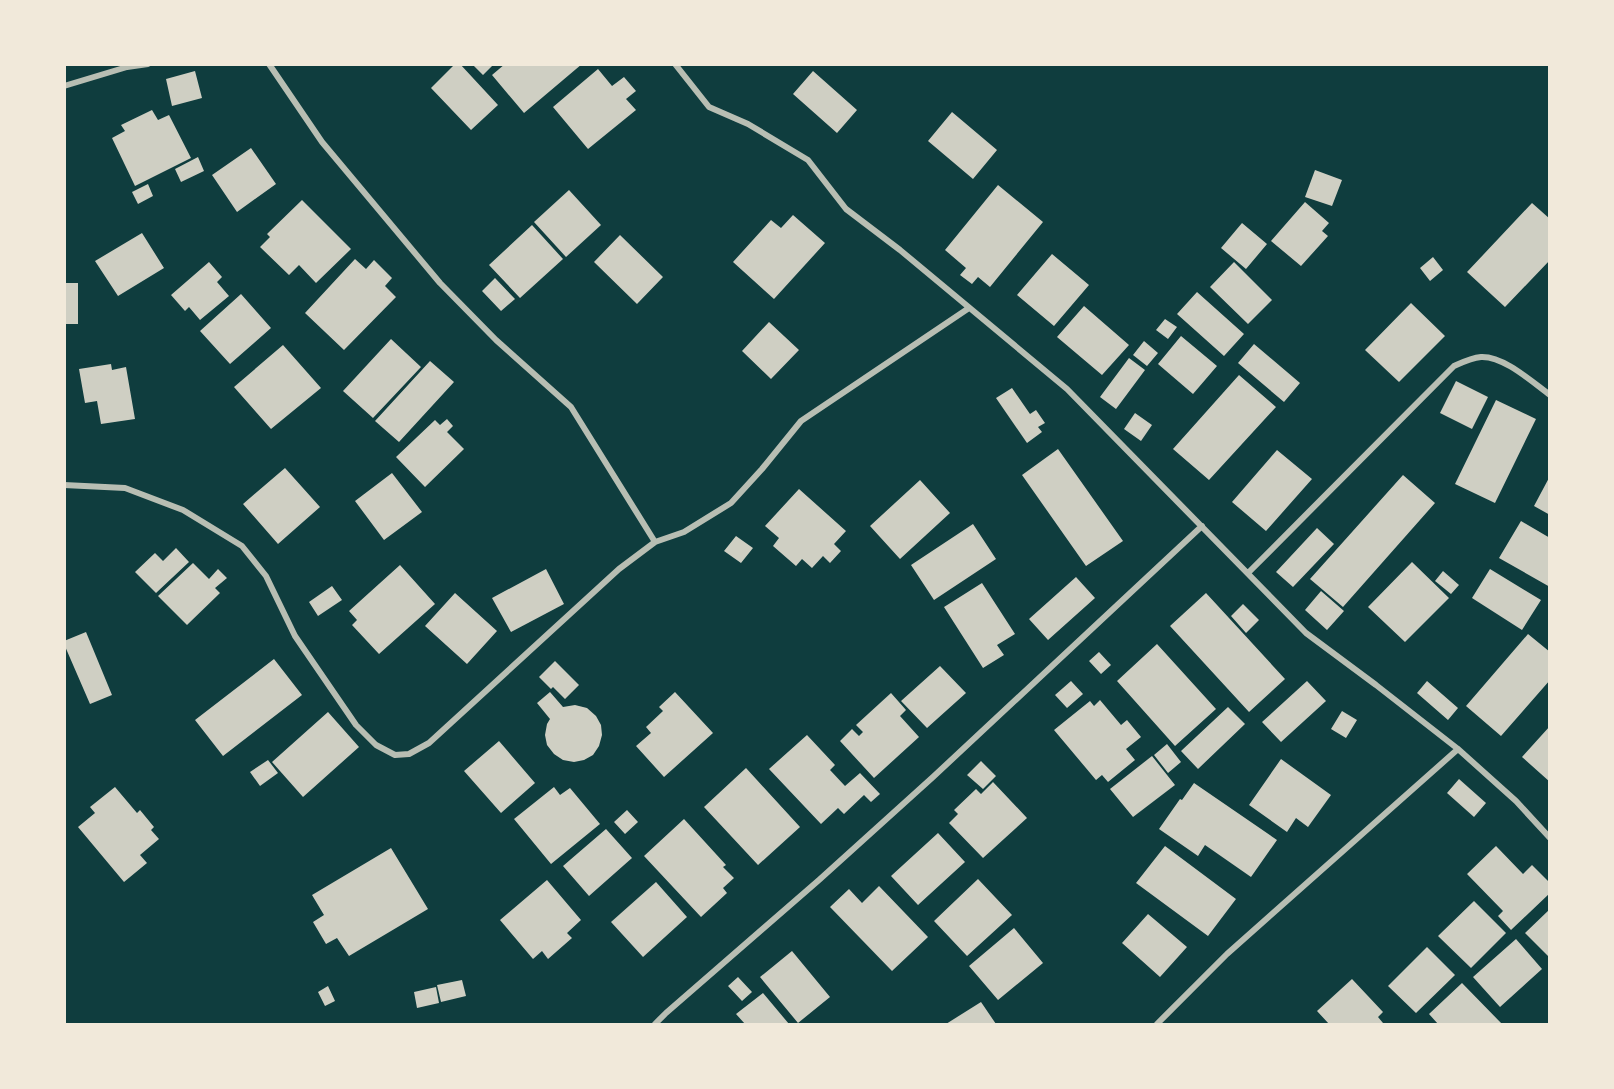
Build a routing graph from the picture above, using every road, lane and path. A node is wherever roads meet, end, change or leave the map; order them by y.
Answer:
1 (148, 64) edge
2 (269, 64) edge
3 (675, 64) edge
4 (64, 86) edge
5 (969, 308) junction
6 (1550, 395) edge
7 (64, 486) edge
8 (1202, 526) junction
9 (655, 542) junction
10 (1248, 573) junction
11 (1458, 749) junction
12 (1550, 838) edge
13 (655, 1024) edge
14 (1157, 1024) edge

1 - 4 street
2 - 9 street
3 - 5 street
5 - 8 street
5 - 9 street
6 - 10 street
7 - 9 street
8 - 10 street
8 - 13 street
10 - 11 street
11 - 12 street
11 - 14 street

